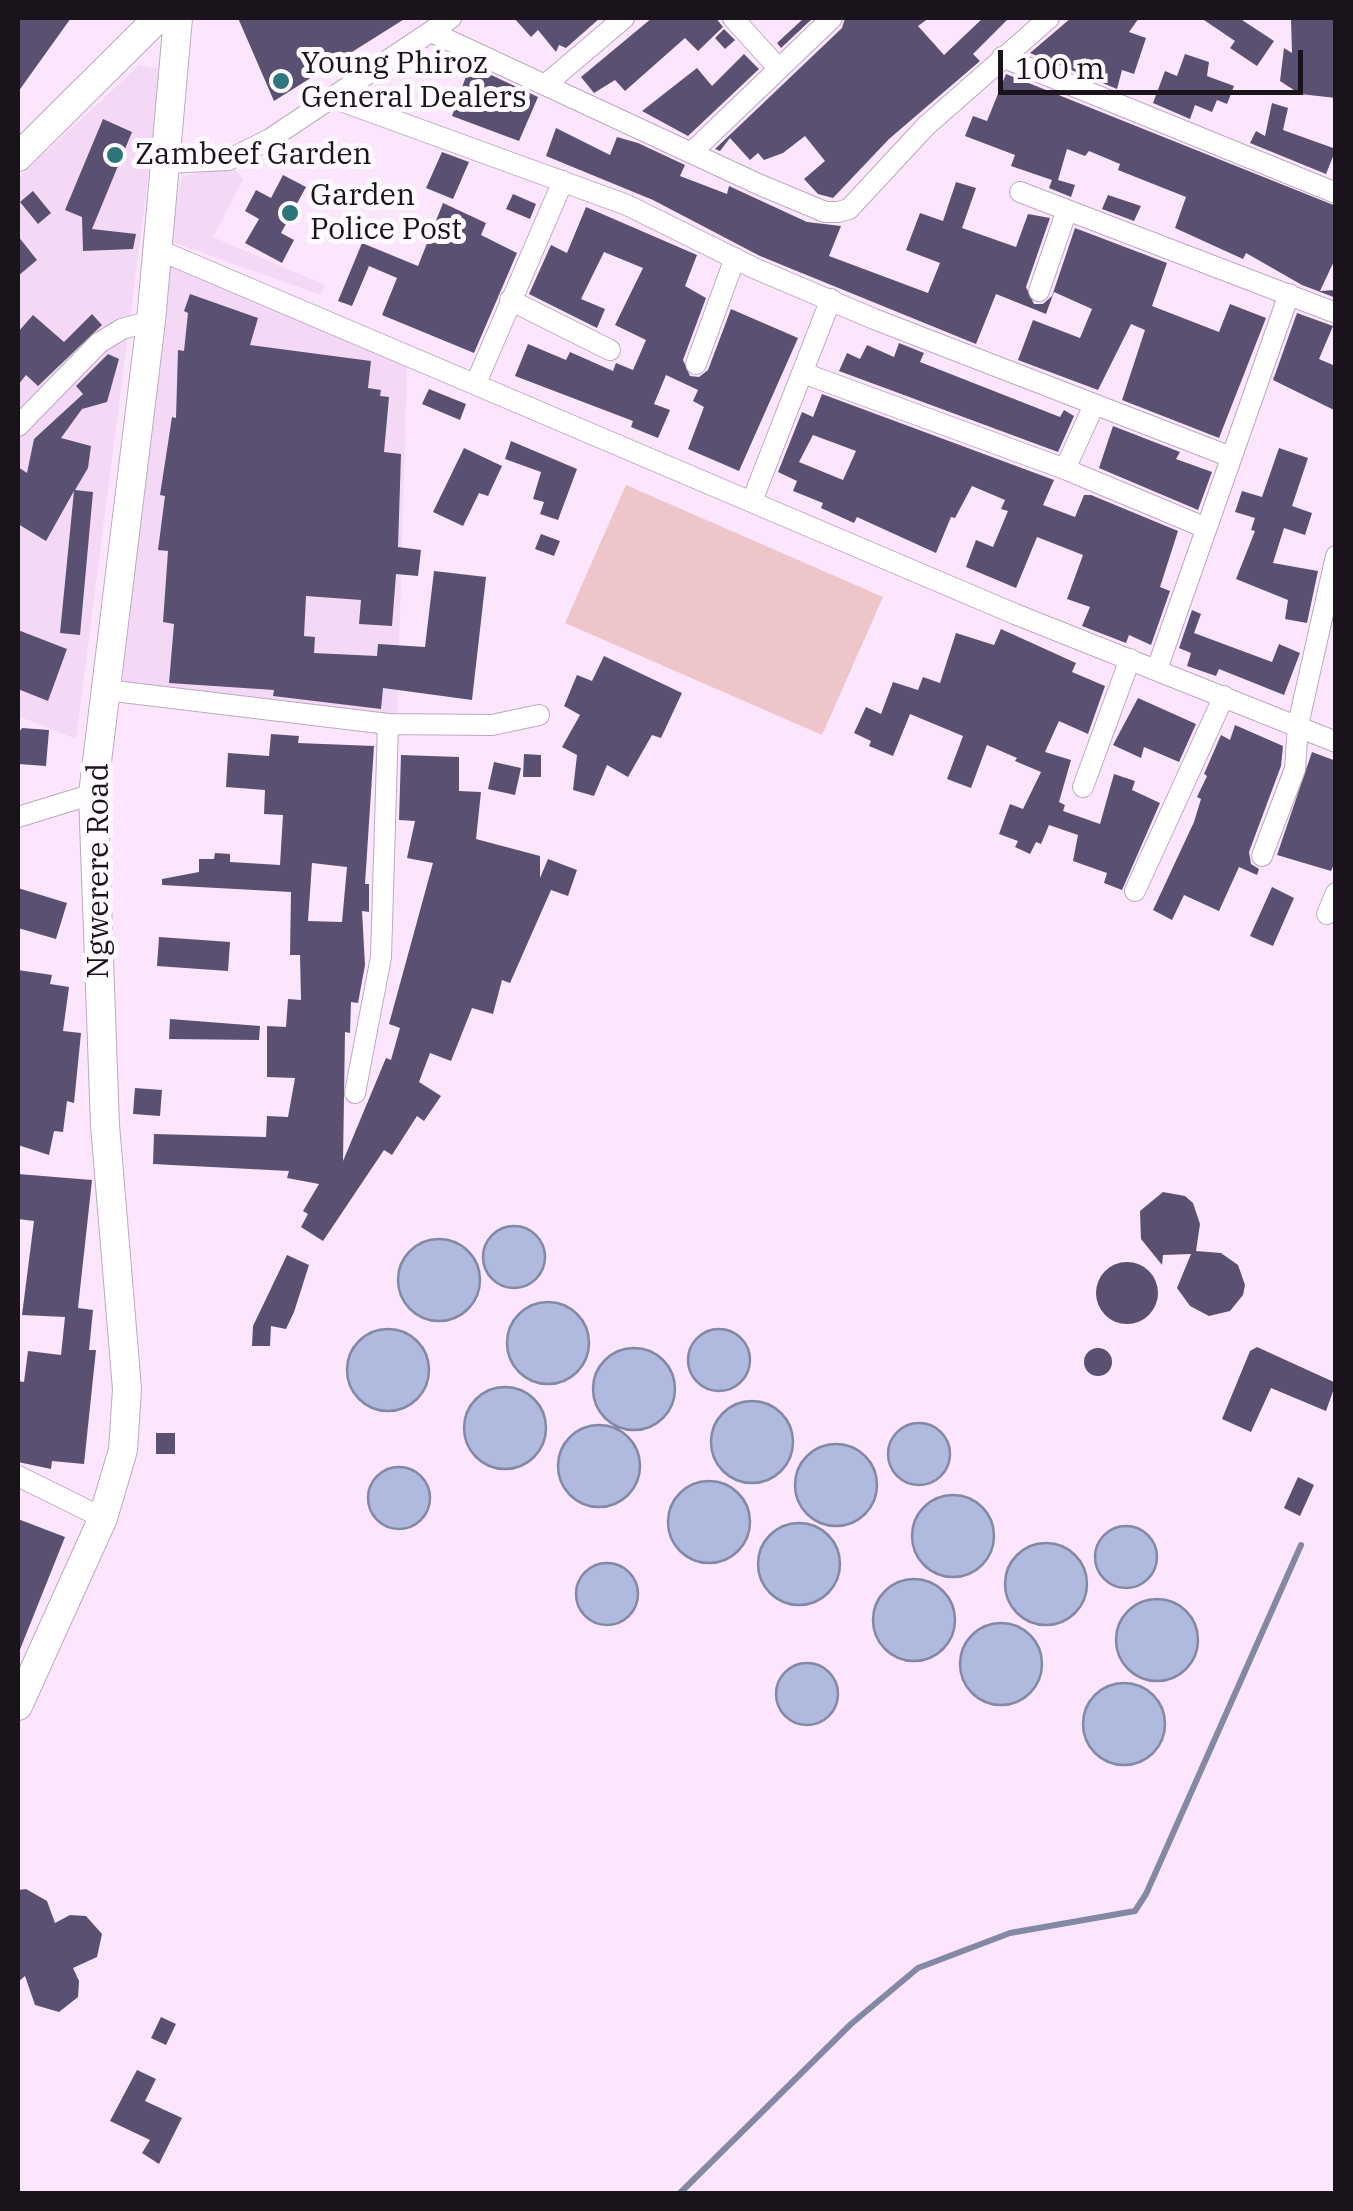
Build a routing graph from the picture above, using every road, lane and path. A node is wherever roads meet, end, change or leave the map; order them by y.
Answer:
1 (158, 18) edge
2 (178, 18) edge
3 (451, 18) edge
4 (624, 18) edge
5 (733, 18) edge
6 (832, 18) edge
7 (1049, 18) edge
8 (431, 32) junction
9 (1002, 57) junction
10 (779, 69) junction
11 (545, 85) junction
12 (333, 98) junction
13 (691, 153) junction
14 (18, 157) edge
15 (167, 163) junction
16 (562, 181) junction
17 (1020, 192) dead end
18 (1336, 193) edge
19 (1066, 210) junction
20 (159, 250) junction
21 (735, 258) junction
22 (1039, 291) dead end
23 (1289, 294) junction
24 (510, 300) junction
25 (831, 300) junction
26 (1336, 313) edge
27 (151, 321) junction
28 (610, 350) dead end
29 (696, 364) dead end
30 (802, 373) junction
31 (476, 383) junction
32 (1094, 405) junction
33 (18, 426) edge
34 (1231, 457) junction
35 (1065, 469) junction
36 (752, 501) junction
37 (1206, 528) junction
38 (1336, 556) edge
39 (1130, 658) junction
40 (1158, 669) junction
41 (106, 690) junction
42 (1224, 696) junction
43 (539, 715) dead end
44 (388, 724) junction
45 (1298, 725) junction
46 (1336, 742) edge
47 (1083, 787) dead end
48 (93, 794) junction
49 (18, 817) edge
50 (1262, 856) dead end
51 (1135, 891) dead end
52 (1336, 893) edge
53 (1327, 914) dead end
54 (355, 1093) dead end
55 (18, 1476) edge
56 (104, 1518) junction
57 (18, 1706) edge

1 - 14 street
2 - 15 street, Ngwerere Road
3 - 8 street
4 - 11 street
5 - 10 street
6 - 10 street
7 - 9 street
8 - 11 street
8 - 12 street
9 - 13 street
9 - 18 street
10 - 13 street
11 - 13 street
12 - 15 street
12 - 16 street
15 - 20 street, Ngwerere Road
16 - 21 street
16 - 24 street
17 - 19 street
19 - 22 street
19 - 23 street
20 - 27 street, Ngwerere Road
20 - 31 street
21 - 25 street
21 - 29 street
23 - 26 street
23 - 34 street
24 - 28 street
24 - 31 street
25 - 30 street
25 - 32 street
27 - 33 street
27 - 41 street, Ngwerere Road
30 - 35 street
30 - 36 street
31 - 36 street
32 - 34 street
32 - 35 street
34 - 37 street
35 - 37 street
36 - 39 street
37 - 40 street
38 - 45 street
39 - 40 street
39 - 47 street
40 - 42 street
41 - 44 street
41 - 48 street, Ngwerere Road
42 - 45 street
42 - 51 street
43 - 44 street
44 - 54 street
45 - 46 street
45 - 50 street
48 - 49 street
48 - 56 street, Ngwerere Road
52 - 53 street
55 - 56 street
56 - 57 street, Ngwerere Road

